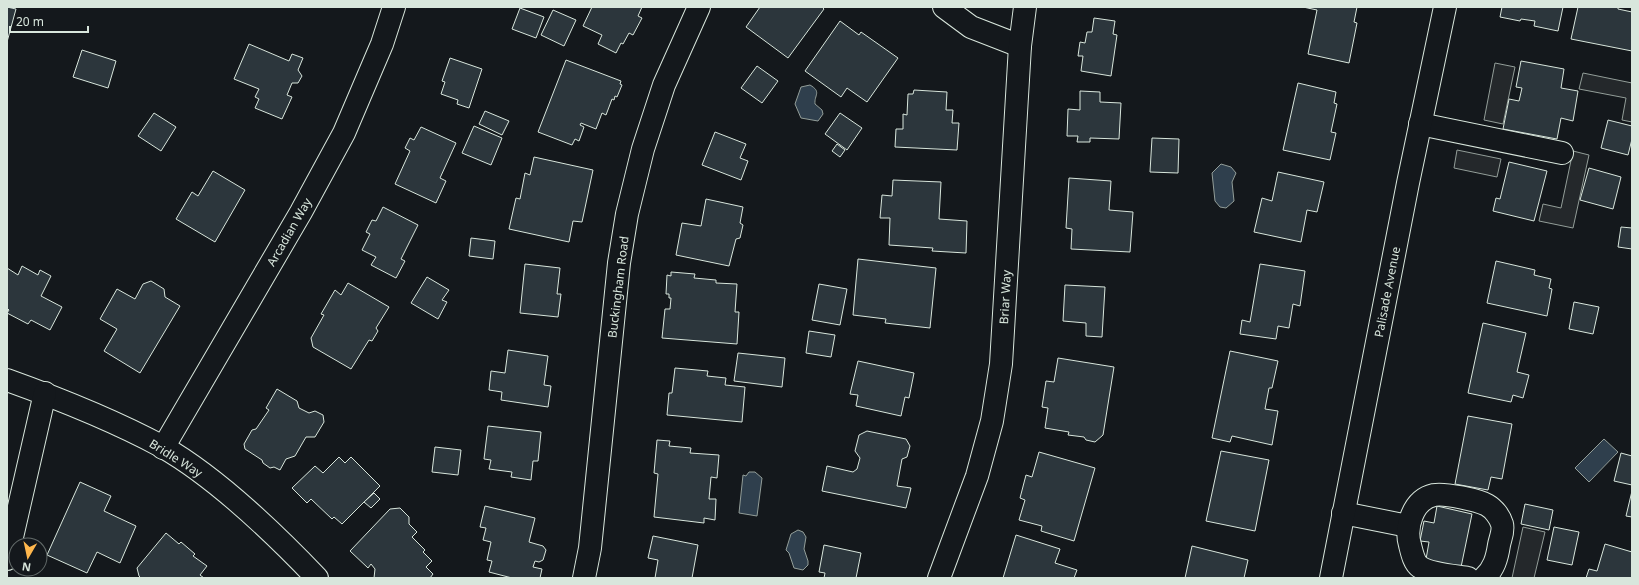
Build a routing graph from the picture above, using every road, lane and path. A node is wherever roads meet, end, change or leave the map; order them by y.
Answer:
1 (394, 7) edge
2 (699, 7) edge
3 (944, 7) edge
4 (1025, 7) edge
5 (1445, 7) edge
6 (1020, 46) junction
7 (1420, 124) junction
8 (1562, 152) dead end
9 (7, 380) edge
10 (45, 393) junction
11 (163, 448) junction
12 (1343, 513) junction
13 (1408, 526) junction
14 (7, 559) edge
15 (317, 578) edge
16 (584, 578) edge
17 (939, 578) edge
18 (1330, 578) edge
19 (1468, 578) edge
20 (1484, 578) edge

1 - 11 street, Arcadian Way
2 - 16 street, Buckingham Road
3 - 6 street
4 - 6 street, Briar Way
5 - 7 street, Palisade Avenue
6 - 17 street, Briar Way
7 - 8 street
7 - 12 street, Palisade Avenue
9 - 10 street, Bridle Way
10 - 11 street, Bridle Way
10 - 14 street
11 - 15 street, Bridle Way
12 - 13 street
12 - 18 street, Palisade Avenue
13 - 19 street
13 - 20 street

